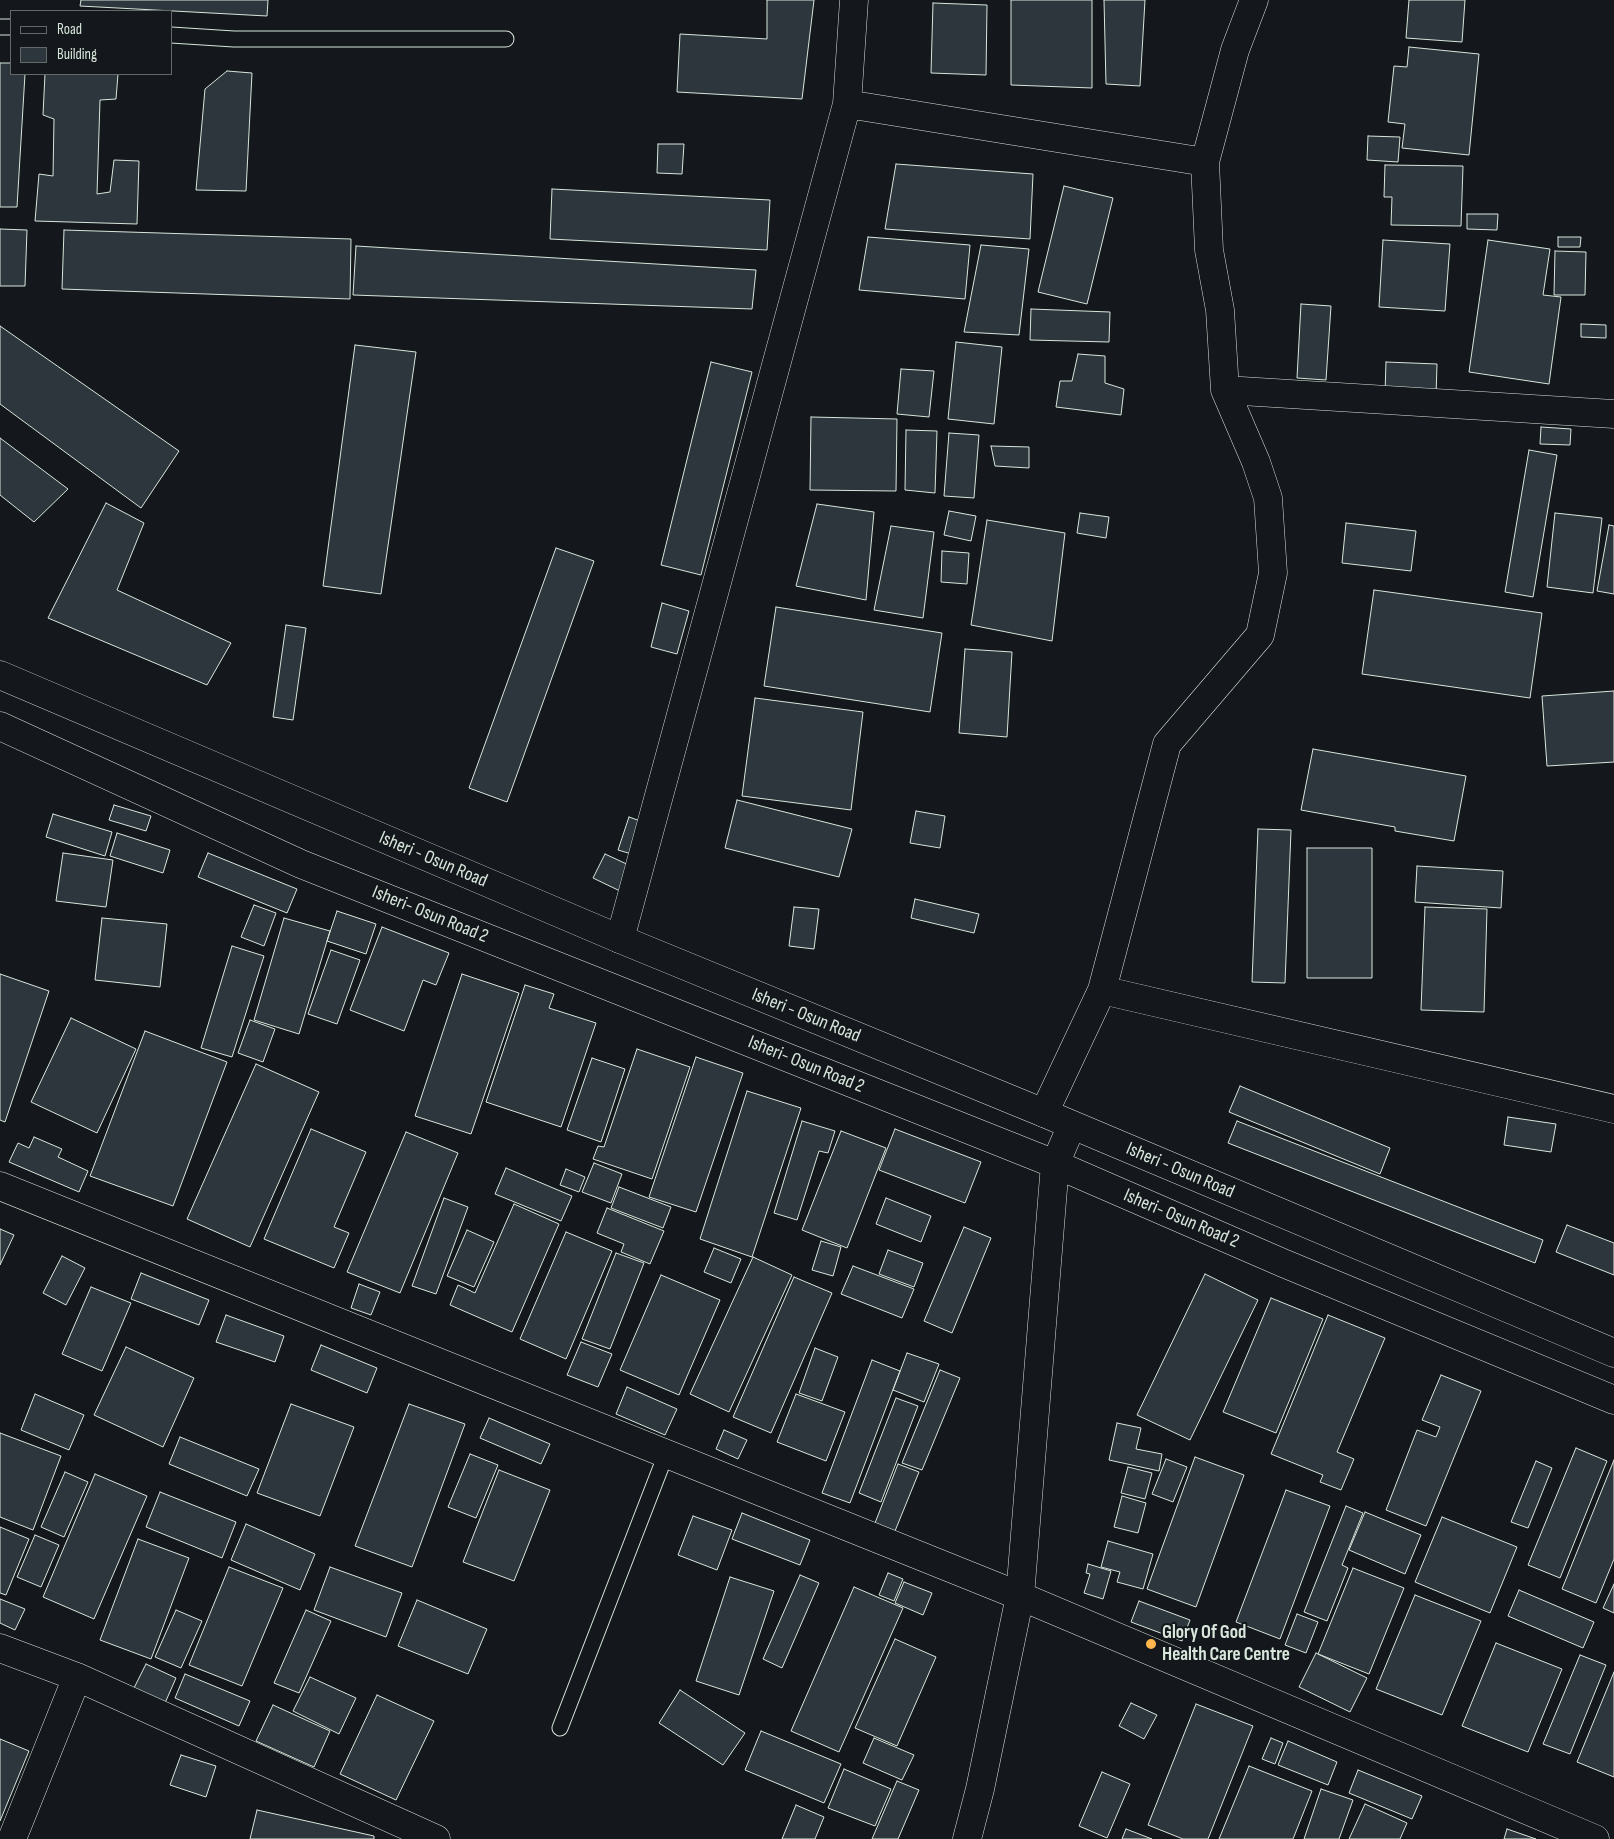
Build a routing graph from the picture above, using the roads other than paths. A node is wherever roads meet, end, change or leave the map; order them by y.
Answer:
1 (854, 0) edge
2 (1254, 0) edge
3 (172, 36) edge
4 (506, 39) dead end
5 (847, 104) junction
6 (1205, 162) junction
7 (1225, 390) junction
8 (1614, 414) edge
9 (0, 675) edge
10 (0, 726) edge
11 (620, 940) junction
12 (1102, 990) junction
13 (1614, 1109) edge
14 (1044, 1113) junction
15 (1072, 1125) junction
16 (1055, 1164) junction
17 (0, 1186) edge
18 (1614, 1353) edge
19 (1614, 1400) edge
20 (666, 1454) junction
21 (1020, 1596) junction
22 (0, 1648) edge
23 (77, 1676) junction
24 (560, 1728) dead end
25 (12, 1839) edge
26 (436, 1839) edge
27 (967, 1839) edge
28 (1595, 1839) edge

1 - 5 street
2 - 6 street
3 - 4 lane
5 - 6 street
5 - 11 street
6 - 7 street
7 - 8 street
7 - 12 street
9 - 11 street, Isheri - Osun Road
10 - 16 street, Isheri- Osun Road 2
11 - 14 street, Isheri - Osun Road
12 - 13 street
12 - 14 street
14 - 15 street, Isheri - Osun Road
15 - 16 street
15 - 18 street, Isheri - Osun Road
16 - 19 street, Isheri- Osun Road 2
16 - 21 street
17 - 20 street
20 - 21 street
20 - 24 lane
21 - 27 street
21 - 28 street
22 - 23 street
23 - 25 street
23 - 26 street

